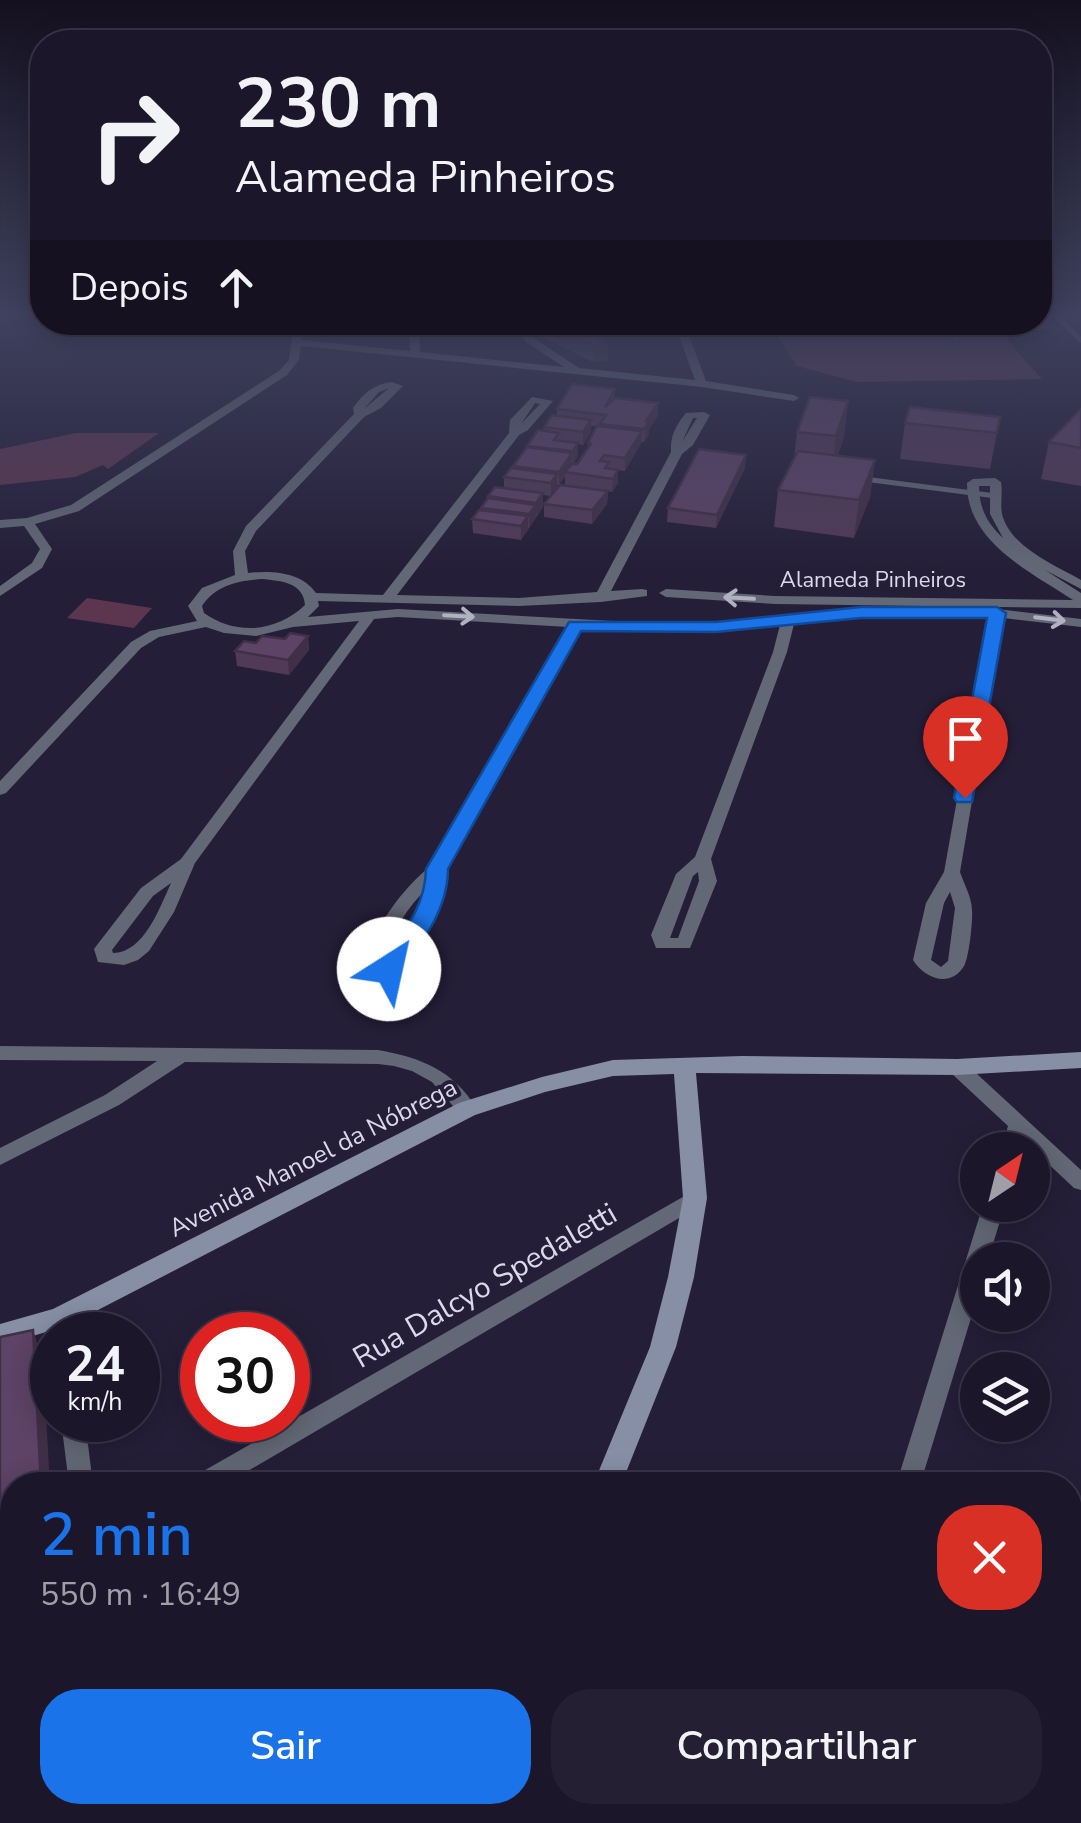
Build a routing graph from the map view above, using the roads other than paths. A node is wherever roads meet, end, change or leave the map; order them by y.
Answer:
1 (239, 402) edge
2 (360, 415) dead end
3 (515, 433) dead end
4 (677, 452) dead end
5 (848, 477) edge
6 (971, 492) junction
7 (996, 503) junction
8 (973, 508) junction
9 (28, 522) junction
10 (0, 524) edge
11 (242, 577) junction
12 (1081, 585) edge
13 (0, 592) edge
14 (666, 592) junction
15 (642, 593) junction
16 (313, 597) junction
17 (601, 598) junction
18 (387, 599) junction
19 (1081, 601) edge
20 (997, 613) junction
21 (371, 614) junction
22 (788, 620) junction
23 (206, 623) junction
24 (292, 623) junction
25 (1081, 623) edge
26 (575, 626) junction
27 (674, 626) junction
28 (650, 627) junction
29 (0, 790) edge
30 (704, 859) dead end
31 (187, 863) junction
32 (437, 869) junction
33 (952, 872) junction
34 (0, 1053) edge
35 (180, 1055) junction
36 (1081, 1060) edge
37 (684, 1065) junction
38 (957, 1066) junction
39 (467, 1108) junction
40 (1018, 1127) junction
41 (1016, 1132) edge
42 (0, 1157) edge
43 (1081, 1182) edge
44 (695, 1198) junction
45 (989, 1222) edge
46 (87, 1312) edge
47 (30, 1331) edge
48 (0, 1335) edge
49 (76, 1442) edge
50 (79, 1472) edge
51 (224, 1472) edge
52 (612, 1472) edge
53 (912, 1472) edge

1 - 9 street
2 - 11 street
3 - 18 street
4 - 17 street
5 - 6 lane
6 - 7 street
6 - 8 street
7 - 8 street
7 - 12 street
8 - 19 street
9 - 10 street
9 - 13 street
11 - 16 street
11 - 23 street
14 - 15 street, Alameda Pinheiros
19 -> 14 street, Alameda Pinheiros
14 - 27 street
15 - 17 street
15 - 28 street
16 - 18 street
16 - 24 street
17 - 18 street
20 - 22 street, Alameda Pinheiros
20 -> 25 street, Alameda Pinheiros
20 - 33 street
21 - 24 street
21 -> 26 street
21 - 31 street
22 - 27 street, Alameda Pinheiros
22 - 30 street
23 - 24 street
23 - 29 street
26 - 28 street
26 - 32 street
27 - 28 street, Alameda Pinheiros
31 - 31 street
32 - 32 street
33 - 33 street
34 - 35 street
35 - 39 street
35 - 42 street
36 - 38 main road, Avenida Manoel da Nóbrega
37 - 38 main road, Avenida Manoel da Nóbrega
37 - 39 main road, Avenida Manoel da Nóbrega
37 - 44 main road
38 - 40 street
39 - 46 main road, Avenida Manoel da Nóbrega
40 - 41 street
40 - 43 street
44 - 51 street, Rua Dalcyo Spedaletti
44 - 52 main road
45 - 53 street
47 - 48 main road, Avenida Manoel da Nóbrega
49 - 50 street

